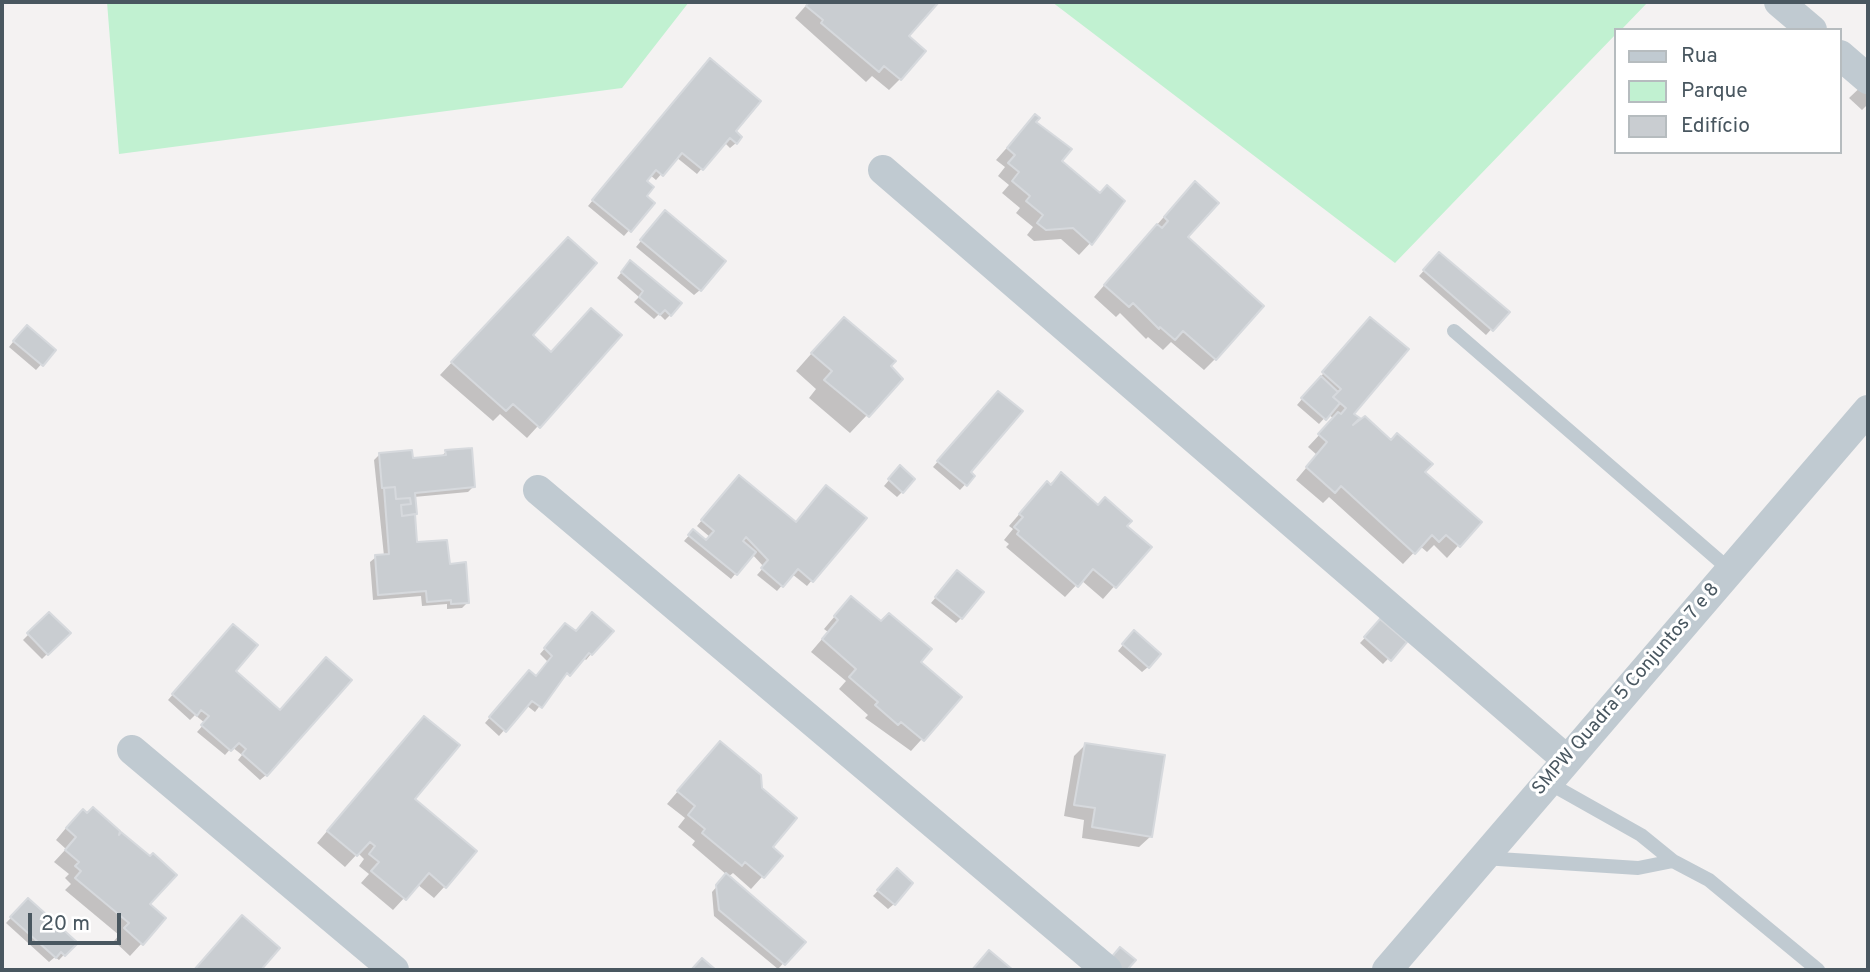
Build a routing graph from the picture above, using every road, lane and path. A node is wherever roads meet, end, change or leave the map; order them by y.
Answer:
1 (1779, 2) edge
2 (1810, 28) edge
3 (1842, 57) edge
4 (1868, 79) edge
5 (883, 170) dead end
6 (1454, 331) dead end
7 (1868, 410) edge
8 (538, 490) dead end
9 (1730, 570) junction
10 (132, 750) dead end
11 (1567, 760) junction
12 (1547, 782) junction
13 (1483, 858) junction
14 (1673, 862) junction
15 (394, 970) edge
16 (1107, 970) edge
17 (1387, 970) edge
18 (1818, 970) edge

1 - 2 street
3 - 4 street
5 - 11 street
6 - 9 lane
7 - 9 street, SMPW Quadra 5 Conjuntos 7 e 8
8 - 16 street
9 - 11 street, SMPW Quadra 5 Conjuntos 7 e 8
10 - 15 street
11 - 12 street, SMPW Quadra 5 Conjuntos 7 e 8
12 - 13 street, SMPW Quadra 5 Conjuntos 7 e 8
12 - 14 lane
13 - 14 lane
13 - 17 street, SMPW Quadra 5 Conjuntos 7 e 8
14 - 18 lane

